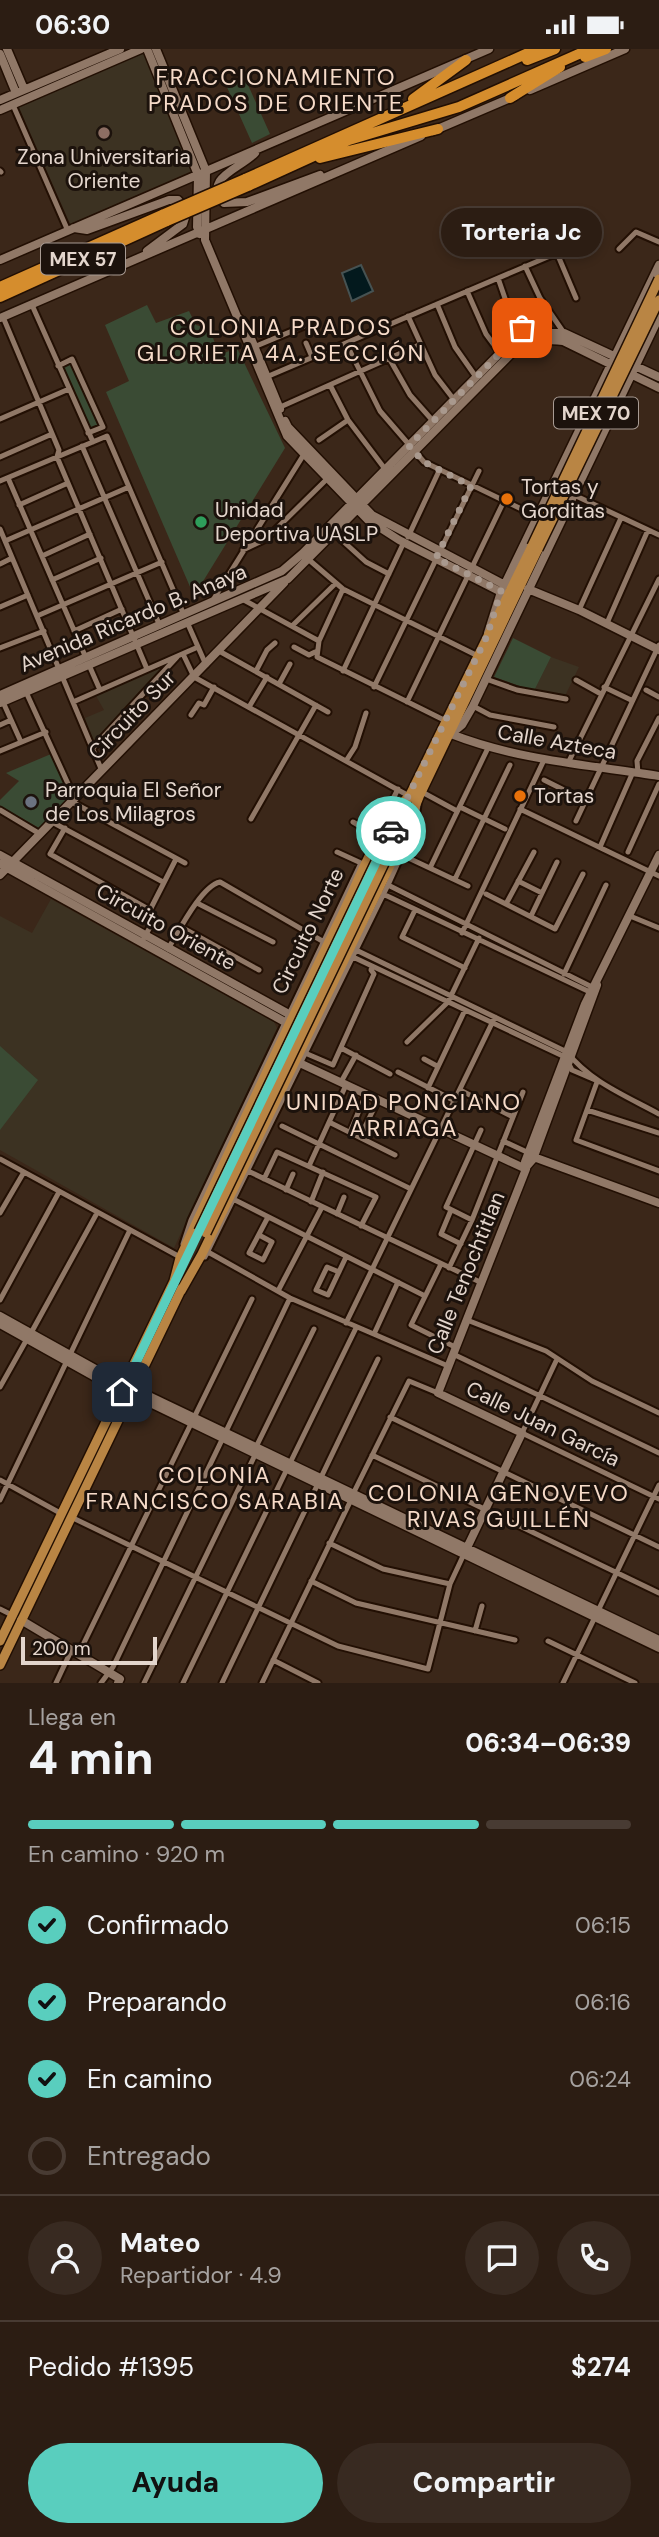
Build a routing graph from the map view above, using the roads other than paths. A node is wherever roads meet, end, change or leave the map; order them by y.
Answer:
1 (120, 49) edge
2 (141, 49) edge
3 (147, 49) edge
4 (156, 49) edge
5 (489, 49) edge
6 (537, 49) edge
7 (555, 49) edge
8 (590, 49) edge
9 (606, 49) edge
10 (625, 49) edge
11 (5, 52) edge
12 (573, 56) junction
13 (466, 60) junction
14 (452, 87) junction
15 (20, 91) junction
16 (510, 99) junction
17 (0, 100) edge
18 (13, 105) junction
19 (0, 110) edge
20 (397, 112) junction
21 (438, 129) junction
22 (257, 151) junction
23 (296, 164) junction
24 (348, 168) junction
25 (202, 173) junction
26 (246, 182) junction
27 (165, 217) junction
28 (71, 230) junction
29 (201, 231) junction
30 (548, 232) dead end
31 (659, 242) edge
32 (619, 249) dead end
33 (557, 253) junction
34 (137, 259) junction
35 (0, 260) edge
36 (659, 265) edge
37 (526, 266) junction
38 (498, 278) junction
39 (659, 279) edge
40 (0, 287) edge
41 (467, 291) junction
42 (0, 297) edge
43 (540, 298) junction
44 (576, 298) dead end
45 (659, 300) edge
46 (437, 304) junction
47 (32, 305) junction
48 (408, 316) junction
49 (659, 317) edge
50 (1, 318) edge
51 (309, 324) dead end
52 (244, 329) junction
53 (524, 331) junction
54 (564, 333) junction
55 (553, 336) junction
56 (306, 343) dead end
57 (346, 343) junction
58 (622, 343) junction
59 (419, 345) junction
60 (254, 347) junction
61 (500, 353) junction
62 (599, 354) junction
63 (641, 354) junction
64 (312, 357) junction
65 (390, 358) junction
66 (613, 361) junction
67 (58, 366) junction
68 (634, 370) junction
69 (360, 371) junction
70 (265, 377) junction
71 (476, 377) junction
72 (659, 377) edge
73 (603, 381) junction
74 (330, 385) junction
75 (659, 388) edge
76 (69, 389) junction
77 (624, 390) junction
78 (37, 403) junction
79 (457, 403) junction
80 (277, 408) junction
81 (0, 419) edge
82 (348, 420) junction
83 (433, 421) junction
84 (88, 433) junction
85 (52, 434) junction
86 (319, 440) dead end
87 (93, 442) junction
88 (82, 446) junction
89 (412, 449) junction
90 (306, 451) junction
91 (0, 457) edge
92 (57, 457) junction
93 (385, 469) junction
94 (439, 471) junction
95 (479, 471) dead end
96 (330, 476) junction
97 (8, 478) junction
98 (0, 481) edge
99 (68, 483) junction
100 (471, 486) junction
101 (129, 487) junction
102 (574, 495) junction
103 (104, 498) junction
104 (504, 501) junction
105 (357, 504) junction
106 (19, 505) junction
107 (79, 508) junction
108 (538, 517) junction
109 (621, 518) junction
110 (0, 529) edge
111 (30, 530) junction
112 (648, 530) junction
113 (334, 533) junction
114 (90, 534) junction
115 (659, 535) edge
116 (406, 539) junction
117 (5, 541) junction
118 (535, 547) junction
119 (243, 550) junction
120 (437, 555) junction
121 (41, 556) junction
122 (12, 558) junction
123 (101, 558) junction
124 (308, 559) junction
125 (162, 562) junction
126 (0, 564) edge
127 (470, 571) junction
128 (137, 572) junction
129 (389, 574) junction
130 (288, 579) junction
131 (659, 579) edge
132 (52, 580) junction
133 (112, 583) junction
134 (336, 583) junction
135 (503, 588) junction
136 (343, 589) junction
137 (528, 589) junction
138 (27, 595) junction
139 (242, 599) junction
140 (211, 603) junction
141 (63, 605) junction
142 (375, 605) junction
143 (0, 607) edge
144 (260, 608) junction
145 (122, 609) junction
146 (579, 610) junction
147 (37, 616) junction
148 (186, 618) junction
149 (406, 620) junction
150 (607, 623) junction
151 (293, 625) junction
152 (160, 626) junction
153 (44, 631) junction
154 (74, 631) junction
155 (631, 635) junction
156 (438, 636) junction
157 (487, 636) junction
158 (136, 641) junction
159 (318, 641) junction
160 (275, 643) dead end
161 (198, 647) junction
162 (294, 647) dead end
163 (0, 648) edge
164 (658, 648) edge
165 (219, 651) junction
166 (315, 652) junction
167 (180, 655) junction
168 (478, 656) junction
169 (88, 661) junction
170 (290, 664) dead end
171 (206, 665) junction
172 (147, 670) junction
173 (256, 671) junction
174 (343, 671) junction
175 (62, 672) junction
176 (194, 677) junction
177 (267, 677) junction
178 (486, 679) junction
179 (576, 680) dead end
180 (279, 684) junction
181 (214, 687) junction
182 (374, 687) junction
183 (604, 687) junction
184 (100, 690) junction
185 (646, 690) dead end
186 (26, 692) junction
187 (601, 694) junction
188 (659, 697) edge
189 (566, 699) dead end
190 (1, 700) edge
191 (631, 700) junction
192 (73, 702) junction
193 (407, 702) junction
194 (316, 705) junction
195 (473, 706) junction
196 (249, 707) junction
197 (328, 712) dead end
198 (366, 713) dead end
199 (191, 715) dead end
200 (659, 717) edge
201 (11, 720) junction
202 (446, 721) junction
203 (0, 725) edge
204 (554, 727) dead end
205 (46, 732) junction
206 (451, 734) junction
207 (300, 736) junction
208 (22, 742) junction
209 (94, 747) junction
210 (488, 748) junction
211 (0, 751) edge
212 (544, 759) junction
213 (346, 761) junction
214 (568, 762) junction
215 (510, 765) dead end
216 (603, 767) junction
217 (102, 771) junction
218 (636, 773) junction
219 (659, 776) edge
220 (544, 780) dead end
221 (659, 784) edge
222 (398, 789) junction
223 (417, 797) junction
224 (73, 800) junction
225 (586, 801) junction
226 (397, 807) junction
227 (459, 809) junction
228 (520, 809) junction
229 (0, 810) edge
230 (251, 818) dead end
231 (484, 819) junction
232 (576, 821) dead end
233 (52, 822) junction
234 (353, 822) dead end
235 (65, 828) junction
236 (505, 829) dead end
237 (376, 832) junction
238 (40, 834) junction
239 (600, 847) junction
240 (337, 852) dead end
241 (534, 852) dead end
242 (628, 852) dead end
243 (0, 855) edge
244 (402, 855) junction
245 (659, 855) edge
246 (176, 859) junction
247 (557, 862) dead end
248 (185, 863) dead end
249 (361, 863) junction
250 (7, 864) edge
251 (430, 868) junction
252 (583, 874) dead end
253 (655, 874) edge
254 (0, 875) edge
255 (455, 879) junction
256 (519, 881) junction
257 (163, 882) junction
258 (388, 885) junction
259 (606, 885) dead end
260 (468, 886) dead end
261 (542, 893) junction
262 (383, 894) junction
263 (486, 894) dead end
264 (197, 903) junction
265 (506, 904) junction
266 (150, 910) junction
267 (415, 910) junction
268 (531, 916) junction
269 (630, 916) junction
270 (466, 923) junction
271 (181, 927) junction
272 (659, 928) edge
273 (481, 931) junction
274 (462, 933) junction
275 (143, 939) junction
276 (477, 941) junction
277 (324, 942) junction
278 (273, 943) dead end
279 (356, 950) junction
280 (166, 952) junction
281 (353, 957) junction
282 (530, 961) junction
283 (372, 966) junction
284 (465, 968) junction
285 (259, 970) dead end
286 (564, 974) junction
287 (594, 989) junction
288 (449, 999) junction
289 (300, 1000) junction
290 (319, 1010) junction
291 (465, 1010) junction
292 (288, 1019) junction
293 (494, 1020) junction
294 (312, 1031) junction
295 (407, 1042) dead end
296 (341, 1048) junction
297 (273, 1050) junction
298 (305, 1053) junction
299 (356, 1055) junction
300 (568, 1058) junction
301 (424, 1059) dead end
302 (298, 1062) junction
303 (438, 1066) junction
304 (398, 1072) dead end
305 (390, 1074) dead end
306 (598, 1081) junction
307 (261, 1082) junction
308 (344, 1083) junction
309 (281, 1089) junction
310 (428, 1089) junction
311 (460, 1090) junction
312 (523, 1092) dead end
313 (366, 1094) junction
314 (377, 1100) junction
315 (455, 1101) junction
316 (587, 1110) junction
317 (659, 1114) edge
318 (513, 1117) junction
319 (329, 1122) junction
320 (282, 1126) dead end
321 (441, 1130) junction
322 (481, 1131) dead end
323 (350, 1132) junction
324 (659, 1133) edge
325 (360, 1137) junction
326 (503, 1141) junction
327 (319, 1145) junction
328 (474, 1146) junction
329 (228, 1147) junction
330 (396, 1155) dead end
331 (497, 1156) junction
332 (531, 1156) junction
333 (0, 1159) edge
334 (309, 1166) junction
335 (526, 1168) junction
336 (248, 1171) junction
337 (659, 1171) edge
338 (24, 1172) junction
339 (323, 1173) junction
340 (293, 1174) dead end
341 (264, 1179) junction
342 (411, 1189) junction
343 (286, 1190) junction
344 (59, 1192) junction
345 (344, 1197) dead end
346 (235, 1200) junction
347 (311, 1202) junction
348 (659, 1203) edge
349 (322, 1207) junction
350 (449, 1209) junction
351 (0, 1213) edge
352 (97, 1213) junction
353 (337, 1214) junction
354 (268, 1217) junction
355 (472, 1220) junction
356 (360, 1226) junction
357 (197, 1229) junction
358 (129, 1232) junction
359 (259, 1235) junction
360 (307, 1236) junction
361 (387, 1237) junction
362 (461, 1244) junction
363 (208, 1252) junction
364 (346, 1257) junction
365 (180, 1258) junction
366 (441, 1264) junction
367 (449, 1268) junction
368 (373, 1270) junction
369 (339, 1272) junction
370 (190, 1277) junction
371 (174, 1280) junction
372 (398, 1282) junction
373 (482, 1283) junction
374 (181, 1291) junction
375 (278, 1291) junction
376 (425, 1296) junction
377 (290, 1298) junction
378 (252, 1299) dead end
379 (0, 1300) edge
380 (0, 1316) edge
381 (467, 1320) junction
382 (346, 1323) junction
383 (0, 1324) edge
384 (356, 1328) junction
385 (314, 1329) dead end
386 (374, 1334) junction
387 (29, 1336) junction
388 (454, 1350) junction
389 (68, 1358) junction
390 (378, 1359) dead end
391 (557, 1359) junction
392 (448, 1366) junction
393 (138, 1385) junction
394 (0, 1387) edge
395 (124, 1389) junction
396 (438, 1393) junction
397 (540, 1396) junction
398 (130, 1401) junction
399 (659, 1413) edge
400 (390, 1417) junction
401 (192, 1420) junction
402 (522, 1433) junction
403 (224, 1435) junction
404 (256, 1450) junction
405 (659, 1453) edge
406 (372, 1455) junction
407 (289, 1465) junction
408 (503, 1472) junction
409 (0, 1480) edge
410 (319, 1481) junction
411 (8, 1484) junction
412 (659, 1485) edge
413 (352, 1496) junction
414 (656, 1497) edge
415 (0, 1500) edge
416 (485, 1510) junction
417 (62, 1514) junction
418 (73, 1518) junction
419 (635, 1535) junction
420 (330, 1543) junction
421 (131, 1546) junction
422 (659, 1547) edge
423 (466, 1551) junction
424 (164, 1562) junction
425 (617, 1573) junction
426 (195, 1576) junction
427 (311, 1581) junction
428 (450, 1584) junction
429 (228, 1591) junction
430 (659, 1593) edge
431 (260, 1606) junction
432 (482, 1606) dead end
433 (0, 1609) edge
434 (596, 1614) junction
435 (12, 1615) junction
436 (22, 1621) junction
437 (291, 1622) junction
438 (440, 1624) junction
439 (475, 1631) junction
440 (515, 1640) dead end
441 (659, 1640) edge
442 (0, 1641) edge
443 (548, 1641) dead end
444 (659, 1648) edge
445 (75, 1653) junction
446 (577, 1655) junction
447 (273, 1660) junction
448 (0, 1665) edge
449 (108, 1673) junction
450 (119, 1681) edge
451 (56, 1683) edge
452 (101, 1683) edge
453 (129, 1683) edge
454 (144, 1683) edge
455 (183, 1683) edge
456 (222, 1683) edge
457 (262, 1683) edge
458 (318, 1683) edge
459 (563, 1683) edge
460 (635, 1683) edge

1 - 15 street
2 - 18 street
3 - 25 street
4 - 25 street
5 - 13 street
6 - 14 highway, MEX 57
7 - 14 highway
8 - 12 highway, MEX 57
9 - 12 highway
10 - 16 street
11 - 15 street
12 - 16 highway
12 - 23 highway, MEX 57
13 - 20 highway
13 - 22 street
14 - 20 highway, MEX 57
15 - 17 street
16 - 21 street
18 - 19 street
18 - 28 street
20 - 26 highway, MEX 57
21 - 23 highway
21 - 24 street
22 - 24 street
22 - 25 street
23 - 26 highway, MEX 57
24 - 29 street
25 - 28 street
25 - 29 street
26 - 27 highway, MEX 57, bridge
27 - 40 highway, MEX 57
27 - 42 highway, MEX 57
28 - 34 street
28 - 35 street
29 - 34 street
29 - 52 street
30 - 33 street
31 - 32 street
33 - 37 street
33 - 44 street
34 - 47 street
36 - 58 street
37 - 38 street
37 - 43 street
38 - 41 street
38 - 53 street
39 - 118 main road, MEX 70, bridge
41 - 46 street
41 - 61 street
43 - 53 street
43 - 54 street
45 - 118 main road, MEX 70, bridge
46 - 48 street
46 - 71 street
47 - 50 street
47 - 67 street
48 - 57 street
48 - 59 street
49 - 63 street
50 - 78 street
51 - 60 street
52 - 60 street
52 - 70 street
53 - 55 street, Avenida Ricardo B. Anaya
53 - 61 street, Avenida Ricardo B. Anaya
54 - 55 street, Avenida Ricardo B. Anaya
54 - 62 street, Avenida Ricardo B. Anaya
55 - 62 street, Avenida Ricardo B. Anaya
55 - 79 street, Avenida Ricardo B. Anaya
56 - 64 street
57 - 64 street
57 - 69 street
58 - 62 street
58 - 63 street
58 - 66 street
59 - 65 street
59 - 79 street
60 - 70 street
61 - 71 street, Avenida Ricardo B. Anaya
62 - 66 street, Avenida Ricardo B. Anaya
62 - 73 street
63 - 68 street
64 - 70 street
65 - 69 street
65 - 83 street
66 - 68 street, Avenida Ricardo B. Anaya
66 - 73 street
67 - 76 street
67 - 84 street
68 - 72 street
68 - 75 street
68 - 77 street
69 - 74 street
69 - 89 street
70 - 80 street
71 - 79 street, Avenida Ricardo B. Anaya
73 - 77 street
73 - 108 street
74 - 80 street
74 - 82 street
76 - 78 street
76 - 84 street
77 - 102 street
78 - 81 street
78 - 85 street
79 - 83 street, Avenida Ricardo B. Anaya
79 - 89 street, Avenida Ricardo B. Anaya
80 - 90 street
82 - 86 street
82 - 93 street
83 - 89 street, Avenida Ricardo B. Anaya
84 - 87 street
85 - 91 street
85 - 92 street
87 - 88 street
87 - 101 street
88 - 92 street
88 - 103 street
89 - 93 street, Avenida Ricardo B. Anaya
89 - 94 street
89 - 105 street, Avenida Ricardo B. Anaya
90 - 96 street
90 - 119 street
92 - 97 street
92 - 99 street
93 - 105 street, Avenida Ricardo B. Anaya
94 - 100 street
94 - 116 street
95 - 100 street
96 - 105 street
96 - 119 street
97 - 98 street
97 - 106 street
99 - 106 street
99 - 107 street
100 - 104 street
100 - 120 street
101 - 103 street
101 - 125 street
102 - 109 street
102 - 137 street
103 - 107 street
103 - 128 street
104 - 108 street
104 - 127 street
105 - 113 street, Avenida Ricardo B. Anaya
105 - 116 street
105 - 140 street, Avenida Ricardo B. Anaya
106 - 111 street
107 - 111 street
107 - 114 street
108 - 135 street
109 - 112 street
109 - 146 street
110 - 117 street
111 - 117 street
111 - 121 street
112 - 115 street
112 - 150 street
113 - 124 street, Avenida Ricardo B. Anaya
113 - 129 street
114 - 121 street
114 - 123 street
116 - 120 street
116 - 129 street
117 - 122 street
118 - 157 main road, MEX 70
118 - 206 main road, MEX 70
119 - 140 street
120 - 127 street
120 - 149 street
121 - 132 street
122 - 126 street
122 - 138 street
123 - 132 street
123 - 133 street
124 - 130 street, Avenida Ricardo B. Anaya
124 - 134 street
125 - 128 street
125 - 148 street
127 - 135 street
127 - 156 street
128 - 133 street
128 - 152 street
129 - 142 street
130 - 139 street, Avenida Ricardo B. Anaya
130 - 144 street, Circuito Sur
131 - 155 street
132 - 141 street
133 - 141 street
133 - 145 street
134 - 136 street
134 - 151 street
135 - 157 street
136 - 142 street
136 - 159 street
137 - 146 street
137 - 178 street
138 - 143 street
138 - 147 street
139 - 144 street
139 - 148 street, Avenida Ricardo B. Anaya
140 - 148 street, Avenida Ricardo B. Anaya
141 - 147 street
141 - 154 street
142 - 149 street
142 - 174 street
144 - 151 street
144 - 165 street, Circuito Sur
145 - 154 street
145 - 158 street
146 - 150 street
147 - 153 street
148 - 152 street, Avenida Ricardo B. Anaya
148 - 158 street, Avenida Ricardo B. Anaya
148 - 161 street
149 - 156 street
149 - 182 street
150 - 155 street
151 - 159 street
152 - 158 street, Avenida Ricardo B. Anaya
153 - 163 street
153 - 175 street
154 - 169 street
155 - 164 street
155 - 183 street
156 - 168 street
156 - 193 street
157 - 168 main road, MEX 70
158 - 169 street, Avenida Ricardo B. Anaya
158 - 172 street
159 - 166 street
160 - 173 street
161 - 167 street
161 - 171 street
162 - 166 street
164 - 191 street
165 - 171 street, Circuito Sur
165 - 173 street
166 - 174 street
167 - 172 street
167 - 176 street
167 - 209 street, Circuito Sur
168 - 202 main road, MEX 70
169 - 175 street, Avenida Ricardo B. Anaya
169 - 184 street
170 - 180 street
171 - 176 street, Circuito Sur
172 - 184 street
173 - 177 street
174 - 182 street
175 - 186 street, Avenida Ricardo B. Anaya
175 - 190 street, Avenida Ricardo B. Anaya
175 - 192 street
176 - 181 street
176 - 217 street, Circuito Sur
177 - 180 street
177 - 196 street
178 - 189 street
178 - 195 street
179 - 187 street
180 - 194 street
181 - 196 street
181 - 199 street
182 - 193 street
183 - 187 street
183 - 191 street
184 - 192 street
185 - 188 street
186 - 190 street, Avenida Ricardo B. Anaya
186 - 205 street
187 - 214 street
190 - 201 street
191 - 216 street
192 - 209 street
193 - 202 street
194 - 197 street
194 - 207 street
195 - 204 street
195 - 206 street
196 - 207 street
198 - 213 street
200 - 218 street
201 - 203 street
201 - 208 street
202 - 223 main road, MEX 70
205 - 208 street
205 - 224 street
206 - 210 street, Calle Azteca
206 - 223 main road, MEX 70
207 - 213 street
207 - 230 street
208 - 211 street
209 - 217 street
210 - 212 street, Calle Azteca
210 - 227 street
212 - 214 street, Calle Azteca
212 - 228 street
213 - 222 street
214 - 216 street, Calle Azteca
215 - 231 street
216 - 218 street, Calle Azteca
216 - 225 street
217 - 224 street, Circuito Sur
218 - 219 street, Calle Azteca
218 - 239 street
220 - 225 street
221 - 242 street
222 - 223 street
222 - 237 street, Circuito Norte
223 - 226 main road
223 - 227 street
223 - 244 street
223 - 290 main road
223 - 357 main road, MEX 70, bridge
224 - 233 street, Circuito Sur
224 - 246 street
225 - 232 street
226 - 237 street
226 - 289 main road
227 - 231 street
227 - 251 street
228 - 239 street
228 - 270 street
229 - 238 street
231 - 236 street
231 - 255 street
233 - 235 street
233 - 238 street, Circuito Sur
234 - 237 street
235 - 257 street
235 - 266 street
237 - 249 street, Circuito Norte
238 - 250 street, Circuito Sur
239 - 253 street
240 - 249 street
241 - 256 street
243 - 250 street, Circuito Oriente
244 - 251 street
244 - 258 street
245 - 253 street, Calle Tenochtitlan
246 - 248 street
246 - 257 street
247 - 261 street
249 - 277 street, Circuito Norte
250 - 254 street, Circuito Sur
250 - 275 street, Circuito Oriente
251 - 255 street
252 - 268 street
253 - 269 street, Calle Tenochtitlan
255 - 260 street
256 - 261 street
256 - 265 street
257 - 266 street
258 - 262 street
258 - 270 street
259 - 286 street
261 - 268 street
262 - 267 street
262 - 279 street
263 - 265 street
264 - 271 street
264 - 277 street
264 - 278 street
265 - 268 street
266 - 275 street
267 - 274 street
267 - 284 street
269 - 272 street
269 - 287 street, Calle Tenochtitlan
270 - 273 street
270 - 274 street
271 - 280 street
271 - 285 street
273 - 276 street
273 - 282 street
274 - 276 street
275 - 280 street, Circuito Oriente
276 - 282 street
276 - 284 street
277 - 292 street, Circuito Norte
279 - 281 street
279 - 288 street
280 - 292 street, Circuito Oriente
281 - 283 street
281 - 294 street
282 - 286 street
282 - 287 street
283 - 288 street
283 - 296 street
284 - 288 street
286 - 287 street
287 - 300 street, Calle Tenochtitlan
288 - 291 street
288 - 293 street
288 - 295 street
289 - 290 main road
289 - 292 main road
290 - 294 main road
291 - 293 street
291 - 303 street
292 - 294 street, Circuito Oriente
292 - 297 main road
293 - 300 street
293 - 311 street
294 - 298 street
294 - 302 main road
296 - 298 street
296 - 299 street
297 - 302 street
297 - 307 main road
297 - 329 street
298 - 302 street
299 - 305 street
299 - 308 street
300 - 306 street
300 - 332 street, Calle Tenochtitlan
301 - 303 street
302 - 308 street
302 - 309 main road
302 - 336 street
303 - 310 street
304 - 310 street
306 - 316 street
306 - 317 street
307 - 309 main road
307 - 329 main road
308 - 313 street
308 - 319 street
309 - 370 main road
310 - 315 street
311 - 315 street
311 - 318 street
312 - 318 street
313 - 314 street
313 - 323 street
314 - 321 street
314 - 325 street
315 - 321 street
316 - 324 street
316 - 337 street
318 - 326 street
319 - 323 street
319 - 327 street
320 - 327 street
321 - 328 street
321 - 342 street
322 - 328 street
323 - 325 street
325 - 330 street
326 - 331 street
326 - 332 street
327 - 334 street
327 - 342 street
328 - 331 street
328 - 350 street
329 - 357 main road
331 - 335 street
331 - 355 street
332 - 335 street, Calle Tenochtitlan
332 - 348 street
333 - 338 street
334 - 339 street
334 - 341 street
335 - 373 street, Calle Tenochtitlan
336 - 341 street
336 - 346 street
338 - 344 street
338 - 351 street
339 - 347 street
339 - 356 street
340 - 343 street
341 - 343 street
342 - 361 street
343 - 347 street
344 - 352 street
344 - 379 street
345 - 353 street
346 - 354 street
346 - 363 street
347 - 349 street
349 - 353 street
349 - 360 street
350 - 355 street
350 - 362 street
352 - 358 street
352 - 387 street
353 - 356 street
354 - 359 street
354 - 360 street
355 - 362 street
356 - 361 street
357 - 365 main road
357 - 371 main road, MEX 70
357 - 374 main road, MEX 70
358 - 365 street
358 - 389 street
359 - 359 street
360 - 364 street
360 - 375 street
361 - 366 street
361 - 368 street
362 - 367 street
363 - 370 street
363 - 375 street
364 - 368 street
364 - 369 street
365 - 371 main road
366 - 367 street
366 - 376 street
367 - 373 street
368 - 372 street
368 - 382 street
369 - 369 street
370 - 374 main road
371 - 395 main road, MEX 70
372 - 376 street
372 - 386 street
373 - 381 street, Calle Tenochtitlan
374 - 393 main road, MEX 70
375 - 377 street
376 - 388 street
377 - 382 street
377 - 403 street
378 - 401 street
380 - 387 street
381 - 388 street, Calle Tenochtitlan
381 - 391 street
382 - 384 street
383 - 387 street
384 - 386 street
384 - 407 street
385 - 404 street
386 - 392 street
387 - 389 street
387 - 394 street
388 - 392 street, Calle Tenochtitlan
388 - 397 street
389 - 395 street
389 - 411 street
390 - 410 street
391 - 397 street
391 - 399 street
392 - 396 street, Calle Tenochtitlan
393 - 398 main road, MEX 70
393 - 401 street
395 - 417 main road, MEX 70
396 - 400 street, Calle Juan García
396 - 402 street, Calle Juan García
397 - 402 street
397 - 405 street
398 - 401 street
398 - 418 main road, MEX 70
400 - 406 street
400 - 408 street
401 - 403 street
401 - 421 street
402 - 408 street
402 - 414 street, Calle Juan García
403 - 404 street
403 - 424 street
404 - 407 street
404 - 426 street
406 - 413 street
406 - 416 street
407 - 410 street
407 - 429 street
408 - 416 street
408 - 419 street
409 - 411 street
410 - 413 street
410 - 431 street
411 - 415 street
411 - 417 street
412 - 414 street
413 - 420 street
413 - 423 street
414 - 419 street
416 - 423 street
416 - 425 street
417 - 435 main road, MEX 70
418 - 421 street
418 - 436 main road, MEX 70
419 - 422 street
419 - 425 street
420 - 427 street
420 - 428 street
421 - 424 street
421 - 445 street
423 - 428 street
423 - 434 street
424 - 426 street
424 - 449 street
425 - 430 street
425 - 434 street
426 - 429 street
426 - 454 street
427 - 437 street
427 - 438 street
428 - 438 street
429 - 431 street
429 - 455 street
431 - 437 street
431 - 456 street
432 - 439 street
433 - 435 street
434 - 441 street
434 - 444 street
434 - 446 street
435 - 442 main road, MEX 70
436 - 445 street
436 - 448 main road, MEX 70
437 - 438 street
437 - 447 street
438 - 439 street
439 - 440 street
443 - 446 street
445 - 449 street
445 - 451 street
446 - 459 street
446 - 460 street
447 - 457 street
447 - 458 street
449 - 450 street
449 - 452 street
450 - 453 street

